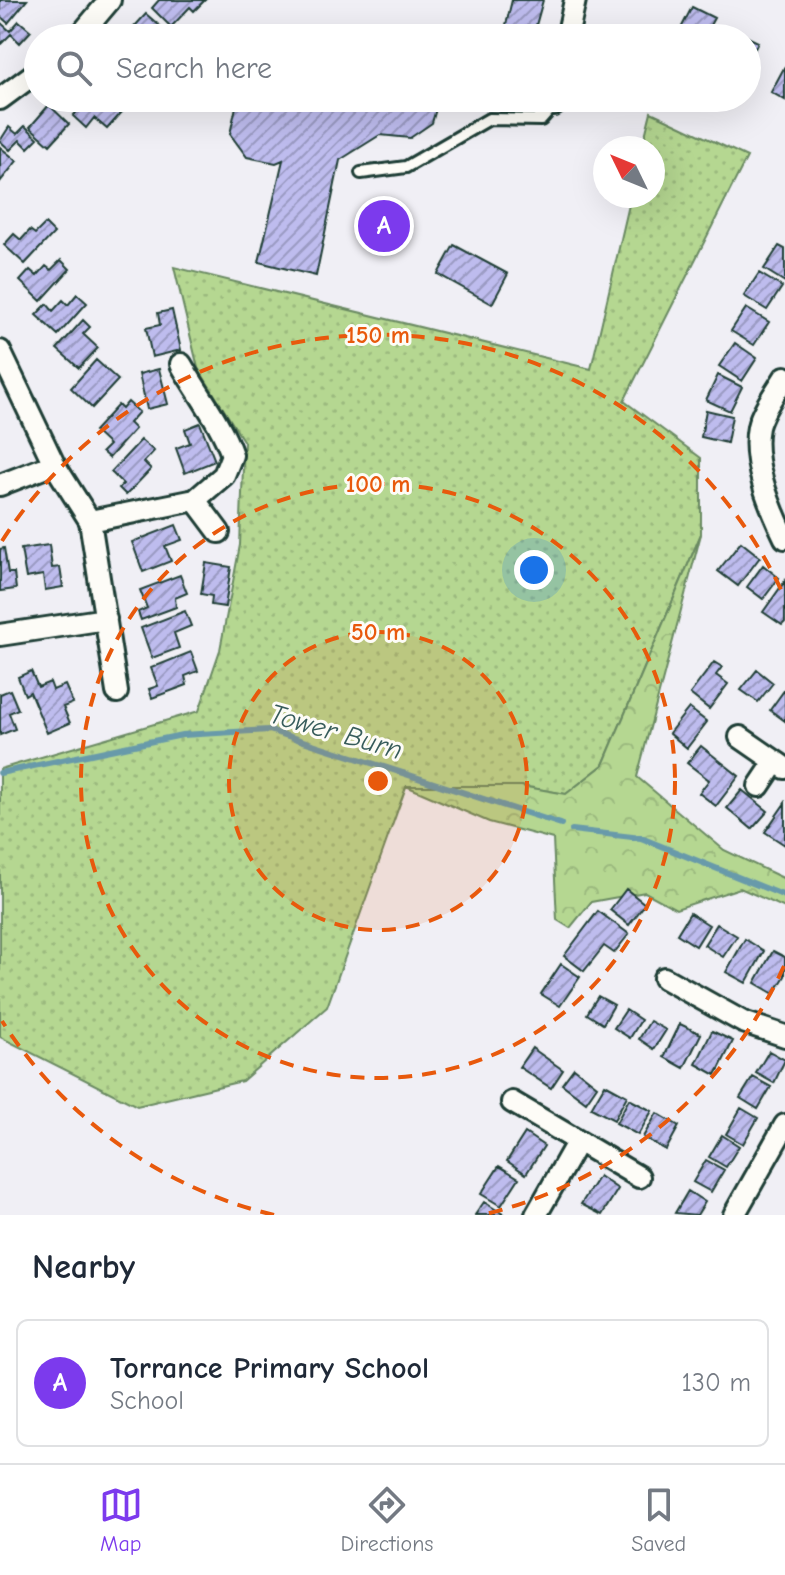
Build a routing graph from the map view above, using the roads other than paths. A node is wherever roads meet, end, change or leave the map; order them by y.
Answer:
1 (110, 0) edge
2 (575, 0) edge
3 (90, 24) edge
4 (570, 24) edge
5 (24, 81) edge
6 (0, 99) edge
7 (547, 112) edge
8 (361, 173) dead end
9 (0, 351) edge
10 (181, 364) dead end
11 (785, 377) edge
12 (54, 464) junction
13 (0, 485) edge
14 (195, 500) junction
15 (90, 521) junction
16 (219, 532) dead end
17 (785, 538) edge
18 (106, 619) junction
19 (0, 635) edge
20 (117, 692) dead end
21 (740, 737) dead end
22 (780, 765) edge
23 (759, 786) dead end
24 (664, 978) dead end
25 (785, 1036) edge
26 (512, 1102) dead end
27 (785, 1125) edge
28 (578, 1141) junction
29 (639, 1177) dead end
30 (536, 1215) edge
31 (734, 1215) edge

1 - 3 street
2 - 4 street
5 - 6 street
7 - 8 lane
9 - 12 street
10 - 14 street
11 - 17 street
12 - 13 street
12 - 15 street
14 - 15 street
14 - 16 street
15 - 18 street
18 - 19 street
18 - 20 street
21 - 22 street
22 - 23 street
24 - 25 street
26 - 28 street
27 - 31 street
28 - 29 street
28 - 30 street

